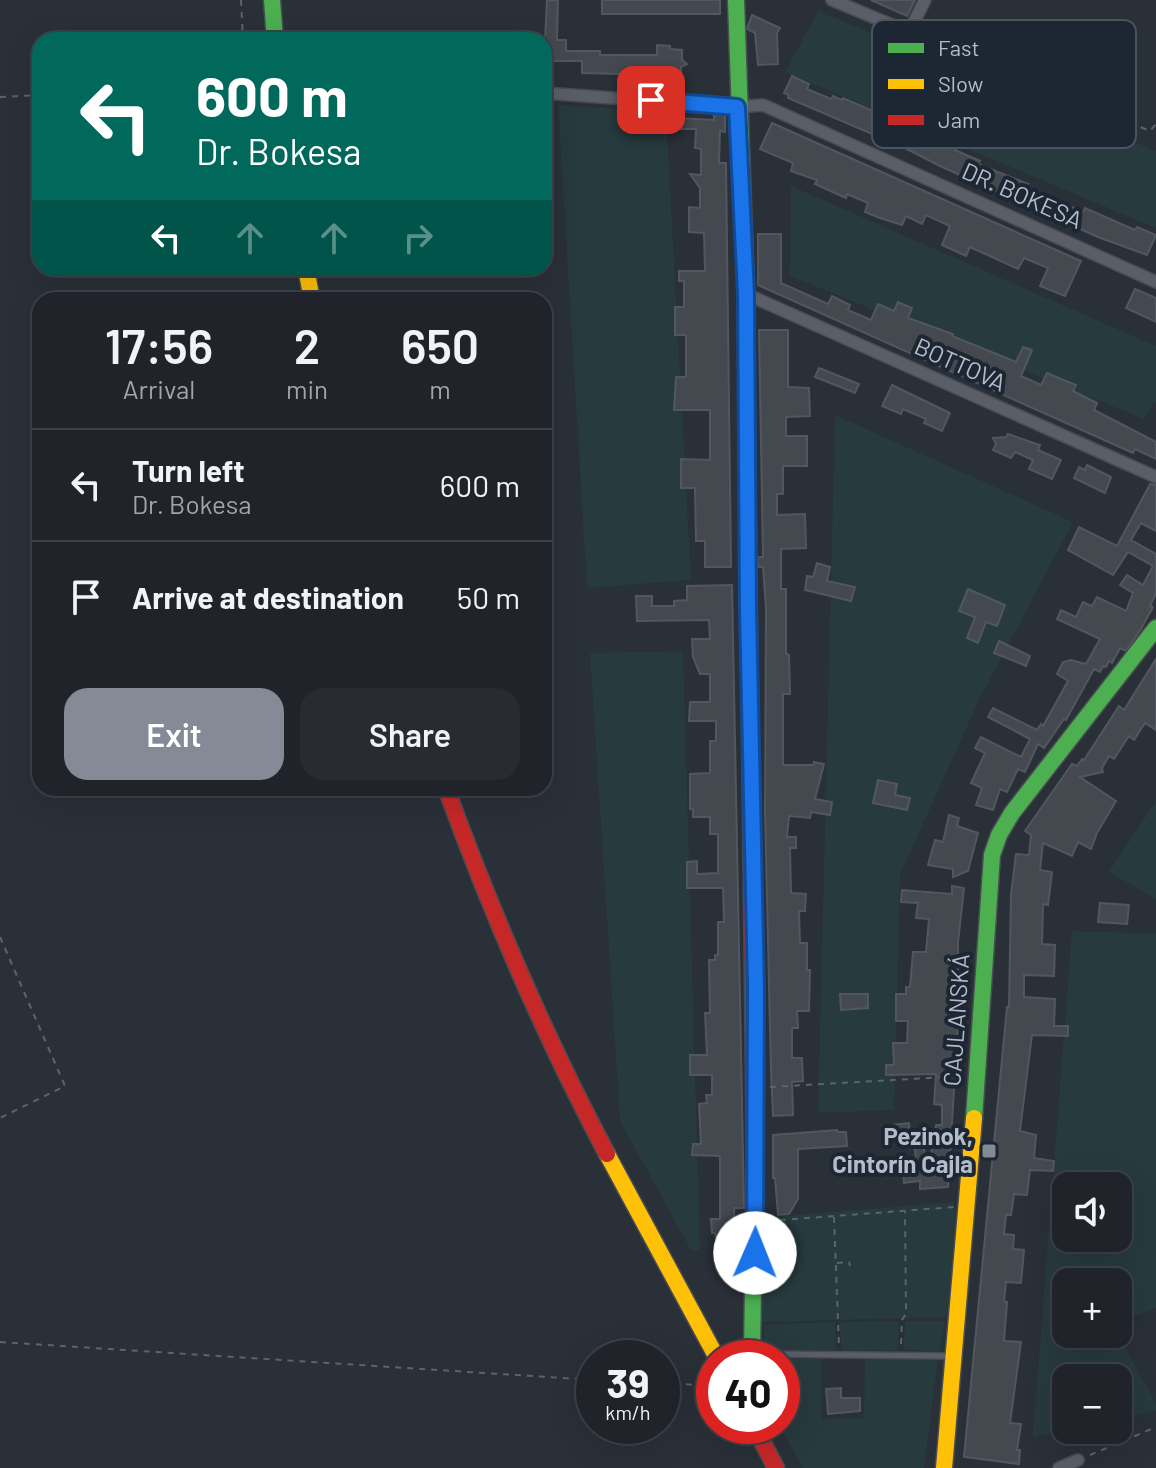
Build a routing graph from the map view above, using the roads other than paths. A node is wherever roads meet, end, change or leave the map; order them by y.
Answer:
1 (272, 0) edge
2 (736, 0) edge
3 (832, 0) edge
4 (925, 0) edge
5 (880, 20) edge
6 (915, 20) edge
7 (274, 32) edge
8 (552, 94) edge
9 (737, 107) junction
10 (1156, 282) edge
11 (746, 294) junction
12 (1156, 477) edge
13 (1156, 628) edge
14 (449, 796) edge
15 (707, 1340) edge
16 (755, 1340) edge
17 (800, 1355) edge
18 (956, 1356) junction
19 (763, 1444) edge
20 (1078, 1460) road end
21 (776, 1468) edge
22 (944, 1468) edge
23 (1059, 1468) edge

1 - 7 street
2 - 9 street
3 - 5 street
4 - 6 street
8 - 9 street, DR. BOKESA
9 - 10 street, DR. BOKESA
9 - 11 street
11 - 12 street, BOTTOVA
11 - 16 street
13 - 18 street, CAJLANSKÁ
14 - 15 street
17 - 18 lane
18 - 22 street, CAJLANSKÁ
19 - 21 street
20 - 23 street

